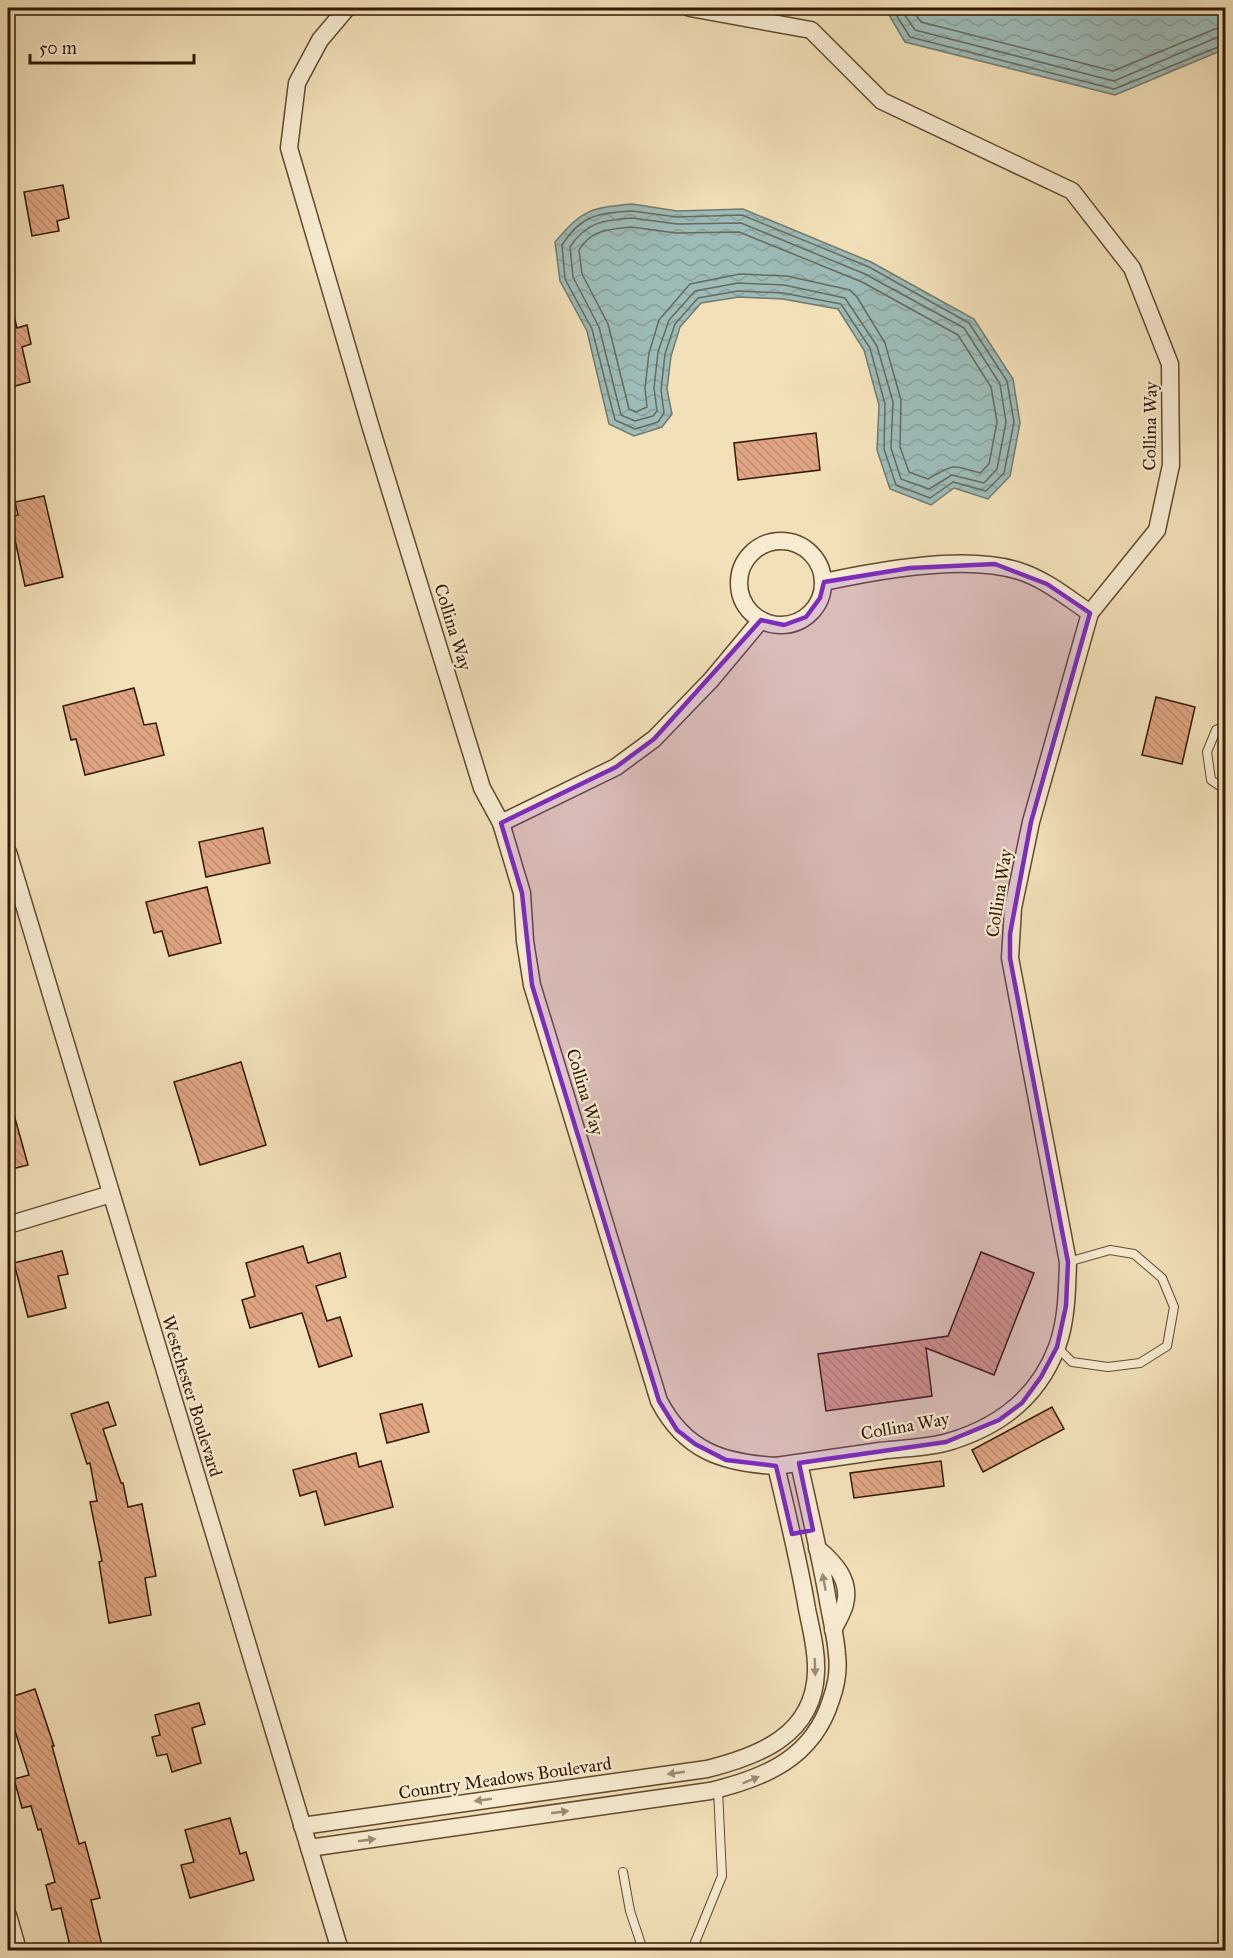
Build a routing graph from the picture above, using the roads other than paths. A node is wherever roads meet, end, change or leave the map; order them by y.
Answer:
1 (347, 8) edge
2 (690, 8) edge
3 (824, 582) junction
4 (1090, 613) junction
5 (761, 620) junction
6 (1226, 726) edge
7 (1226, 790) edge
8 (501, 823) junction
9 (8, 852) edge
10 (111, 1194) junction
11 (8, 1225) edge
12 (1068, 1262) junction
13 (1057, 1347) junction
14 (799, 1462) junction
15 (776, 1466) junction
16 (813, 1530) junction
17 (792, 1534) junction
18 (796, 1723) junction
19 (815, 1735) junction
20 (714, 1767) junction
21 (718, 1789) junction
22 (302, 1826) junction
23 (309, 1848) junction
24 (623, 1872) dead end
25 (8, 1915) edge
26 (18, 1950) edge
27 (340, 1950) edge
28 (643, 1950) edge
29 (692, 1950) edge

1 - 8 street, Collina Way
2 - 4 street, Collina Way
3 - 4 street
3 - 5 street
3 - 5 street
4 - 12 street, Collina Way
5 - 8 street
6 - 7 lane
8 - 15 street, Collina Way
9 - 10 street, Westchester Boulevard
10 - 11 street
10 - 22 street, Westchester Boulevard
12 - 13 street, Collina Way
12 - 13 lane
13 - 14 street, Collina Way
14 - 15 street, Collina Way
14 - 16 street
15 - 17 street, Country Meadows Boulevard
16 - 17 street
19 -> 16 street
17 -> 18 street, Country Meadows Boulevard
18 - 19 street
18 - 20 street, Country Meadows Boulevard
21 -> 19 street
20 - 21 street
20 -> 22 street, Country Meadows Boulevard
23 -> 21 street
21 - 29 lane
22 - 23 street, Westchester Boulevard
23 - 27 street, Westchester Boulevard
24 - 28 lane
25 - 26 street

